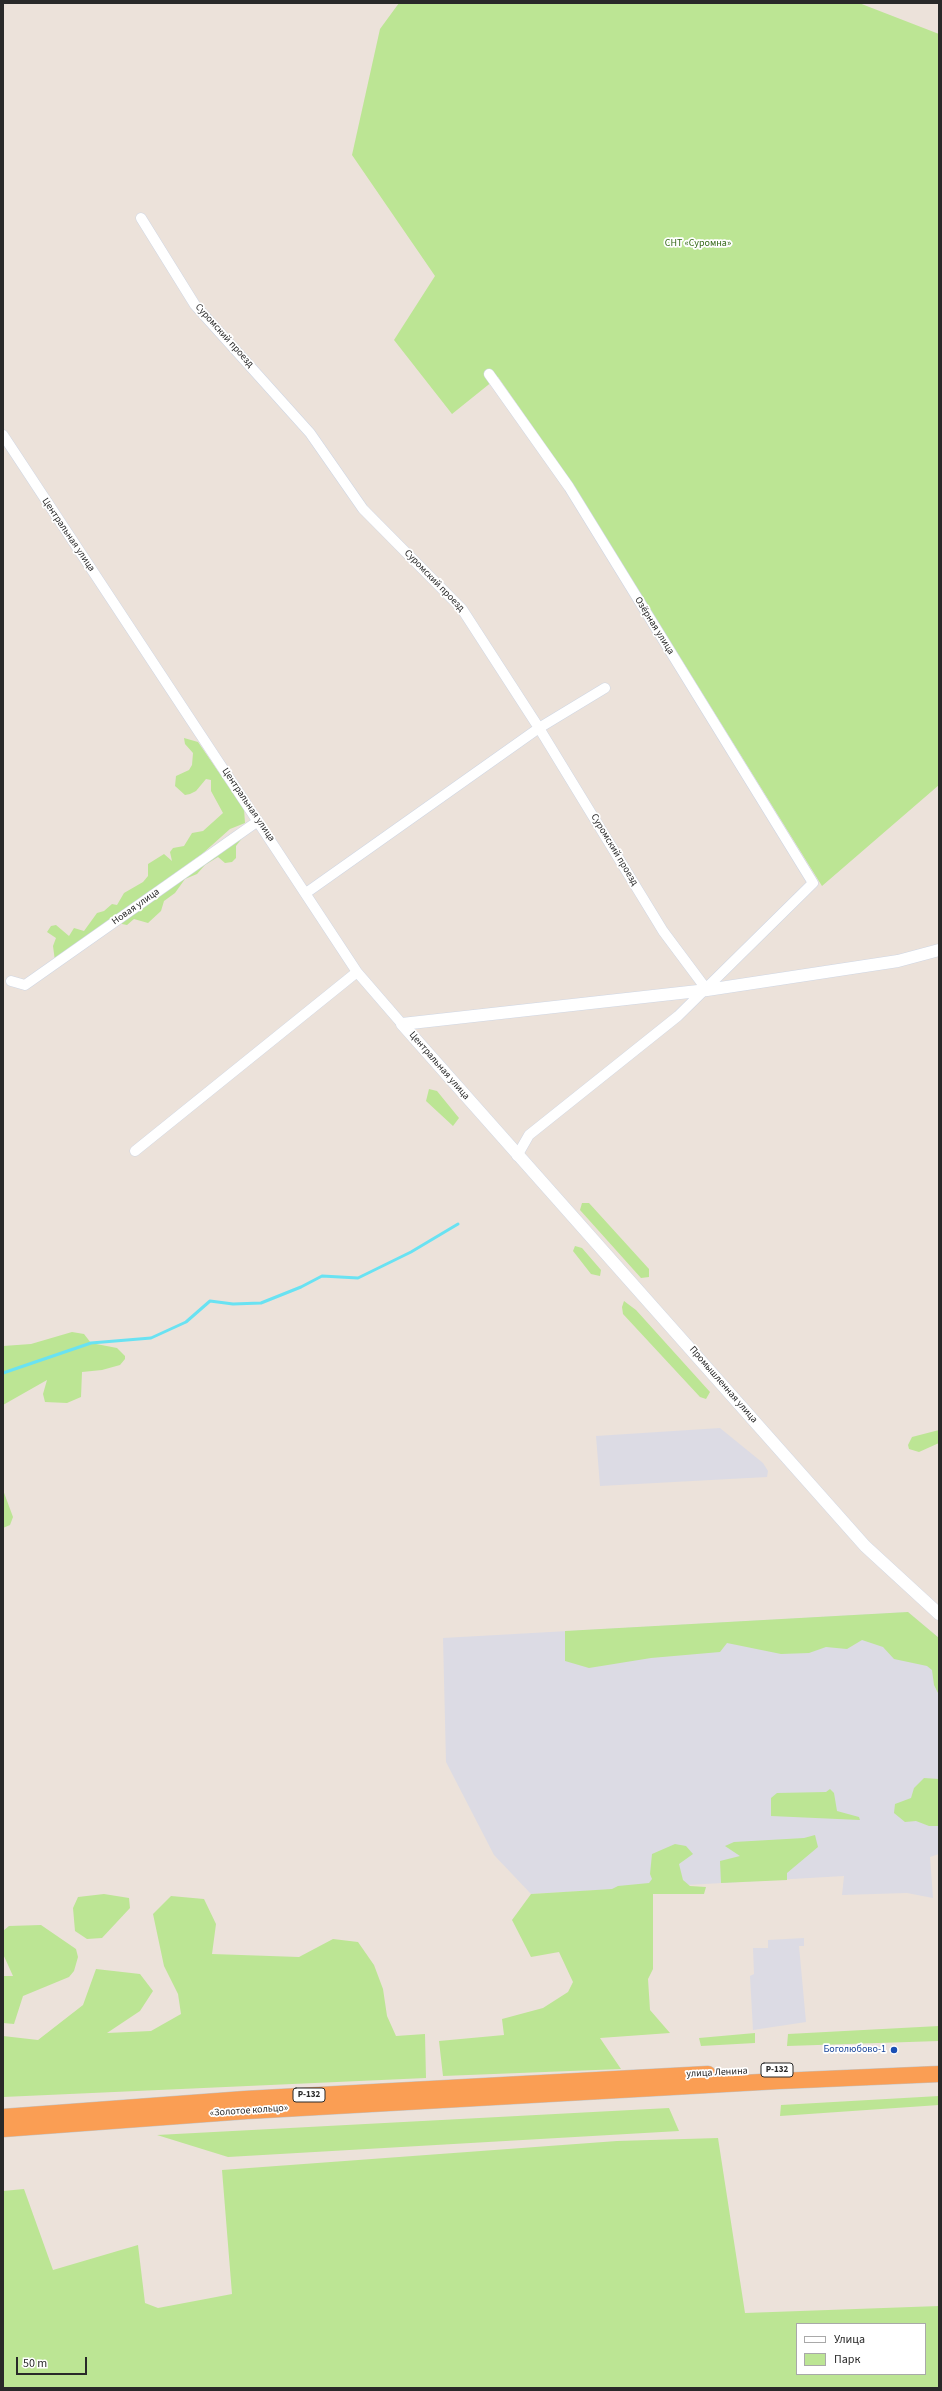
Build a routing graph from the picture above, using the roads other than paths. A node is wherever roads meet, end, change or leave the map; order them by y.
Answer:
1 (141, 218) dead end
2 (488, 374) dead end
3 (3, 435) edge
4 (605, 688) dead end
5 (540, 728) junction
6 (258, 821) junction
7 (306, 893) junction
8 (939, 950) edge
9 (357, 972) junction
10 (11, 981) dead end
11 (707, 990) junction
12 (402, 1024) junction
13 (135, 1151) dead end
14 (518, 1156) junction
15 (937, 1608) edge
16 (939, 2064) edge
17 (939, 2074) edge
18 (615, 2084) junction
19 (3, 2116) edge
20 (3, 2128) edge

1 - 5 street, Суромский проезд
2 - 11 street, Озёрная улица
3 - 6 street, Центральная улица
4 - 5 street
5 - 7 street
5 - 11 street, Суромский проезд
6 - 7 street, Центральная улица
6 - 10 street, Новая улица
7 - 9 street, Центральная улица
8 - 11 street
9 - 12 street, Центральная улица
9 - 13 street
11 - 12 street
11 - 14 street
12 - 14 street, Центральная улица
14 - 15 street, Промышленная улица
16 - 18 highway, улица Ленина / Р-132
17 - 18 highway, улица Ленина / Р-132
18 - 19 highway, «Золотое кольцо» / Р-132
18 - 20 highway, «Золотое кольцо» / Р-132

